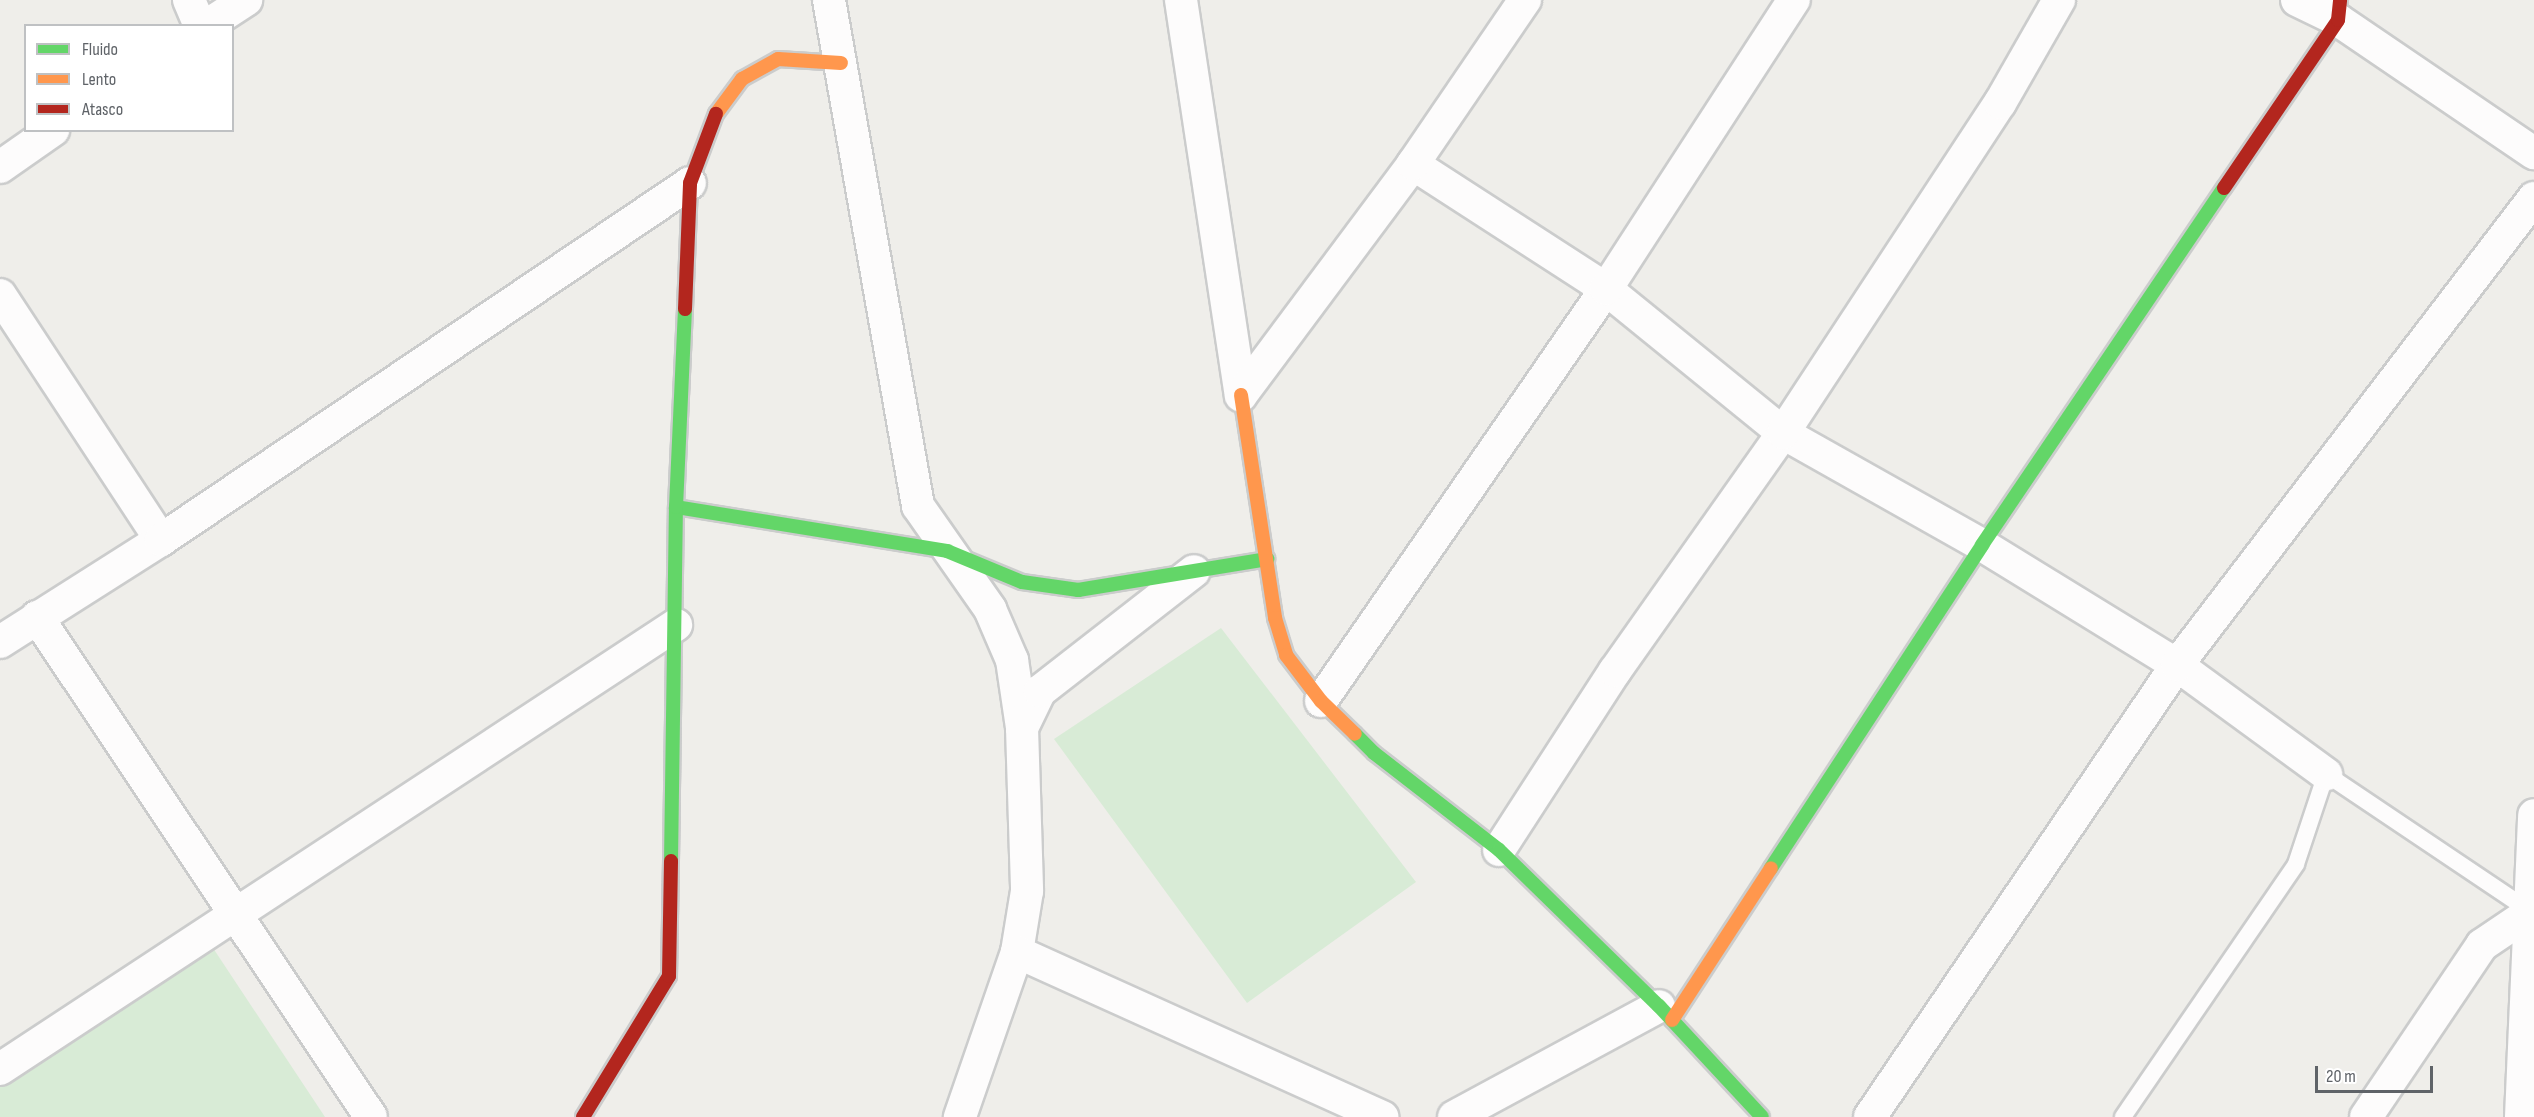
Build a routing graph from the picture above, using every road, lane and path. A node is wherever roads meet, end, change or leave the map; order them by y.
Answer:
1 (189, 0) edge
2 (246, 0) edge
3 (829, 0) edge
4 (1181, 0) edge
5 (1524, 0) edge
6 (1794, 0) edge
7 (2059, 0) edge
8 (2297, 0) edge
9 (2339, 10) edge
10 (199, 24) edge
11 (210, 24) edge
12 (841, 63) junction
13 (50, 132) edge
14 (2534, 153) edge
15 (1413, 164) junction
16 (0, 167) edge
17 (690, 183) junction
18 (2534, 198) edge
19 (1606, 289) junction
20 (0, 295) edge
21 (1241, 394) junction
22 (1783, 433) junction
23 (676, 507) junction
24 (161, 540) junction
25 (1982, 545) junction
26 (947, 551) junction
27 (1267, 559) junction
28 (1194, 571) junction
29 (37, 617) junction
30 (676, 625) junction
31 (0, 642) edge
32 (2176, 664) junction
33 (1321, 700) junction
34 (1022, 728) junction
35 (2326, 774) junction
36 (2534, 815) edge
37 (1499, 850) junction
38 (2531, 912) junction
39 (235, 916) junction
40 (1017, 952) junction
41 (1666, 1013) junction
42 (0, 1069) edge
43 (371, 1117) edge
44 (584, 1117) edge
45 (960, 1117) edge
46 (1382, 1117) edge
47 (1454, 1117) edge
48 (1762, 1117) edge
49 (1870, 1117) edge
50 (2122, 1117) edge
51 (2366, 1117) edge
52 (2521, 1117) edge

1 - 10 street
2 - 11 street
3 - 12 street
4 - 21 street
5 - 15 street
6 - 19 street
7 - 22 street
8 - 9 street
9 - 14 street
9 - 25 street
12 - 17 street
12 - 26 street
13 - 16 street
15 - 19 street
15 - 21 street
17 - 23 street
17 - 24 street
18 - 32 street
19 - 22 street
19 - 33 street
20 - 24 street
21 - 27 street
22 - 25 street
22 - 37 street
23 - 26 street
23 - 30 street
24 - 29 street
25 - 32 street
25 - 41 street
26 - 28 street
26 - 34 street
27 - 28 street
27 - 33 street
28 - 34 street
29 - 31 street
29 - 39 street
30 - 39 street
30 - 44 street
32 - 35 street
32 - 49 street
33 - 37 street
34 - 40 street
35 - 38 lane
35 - 50 lane
36 - 38 street
37 - 41 street
38 - 51 street
38 - 52 street
39 - 42 street
39 - 43 street
40 - 45 street
40 - 46 street
41 - 47 street
41 - 48 street

